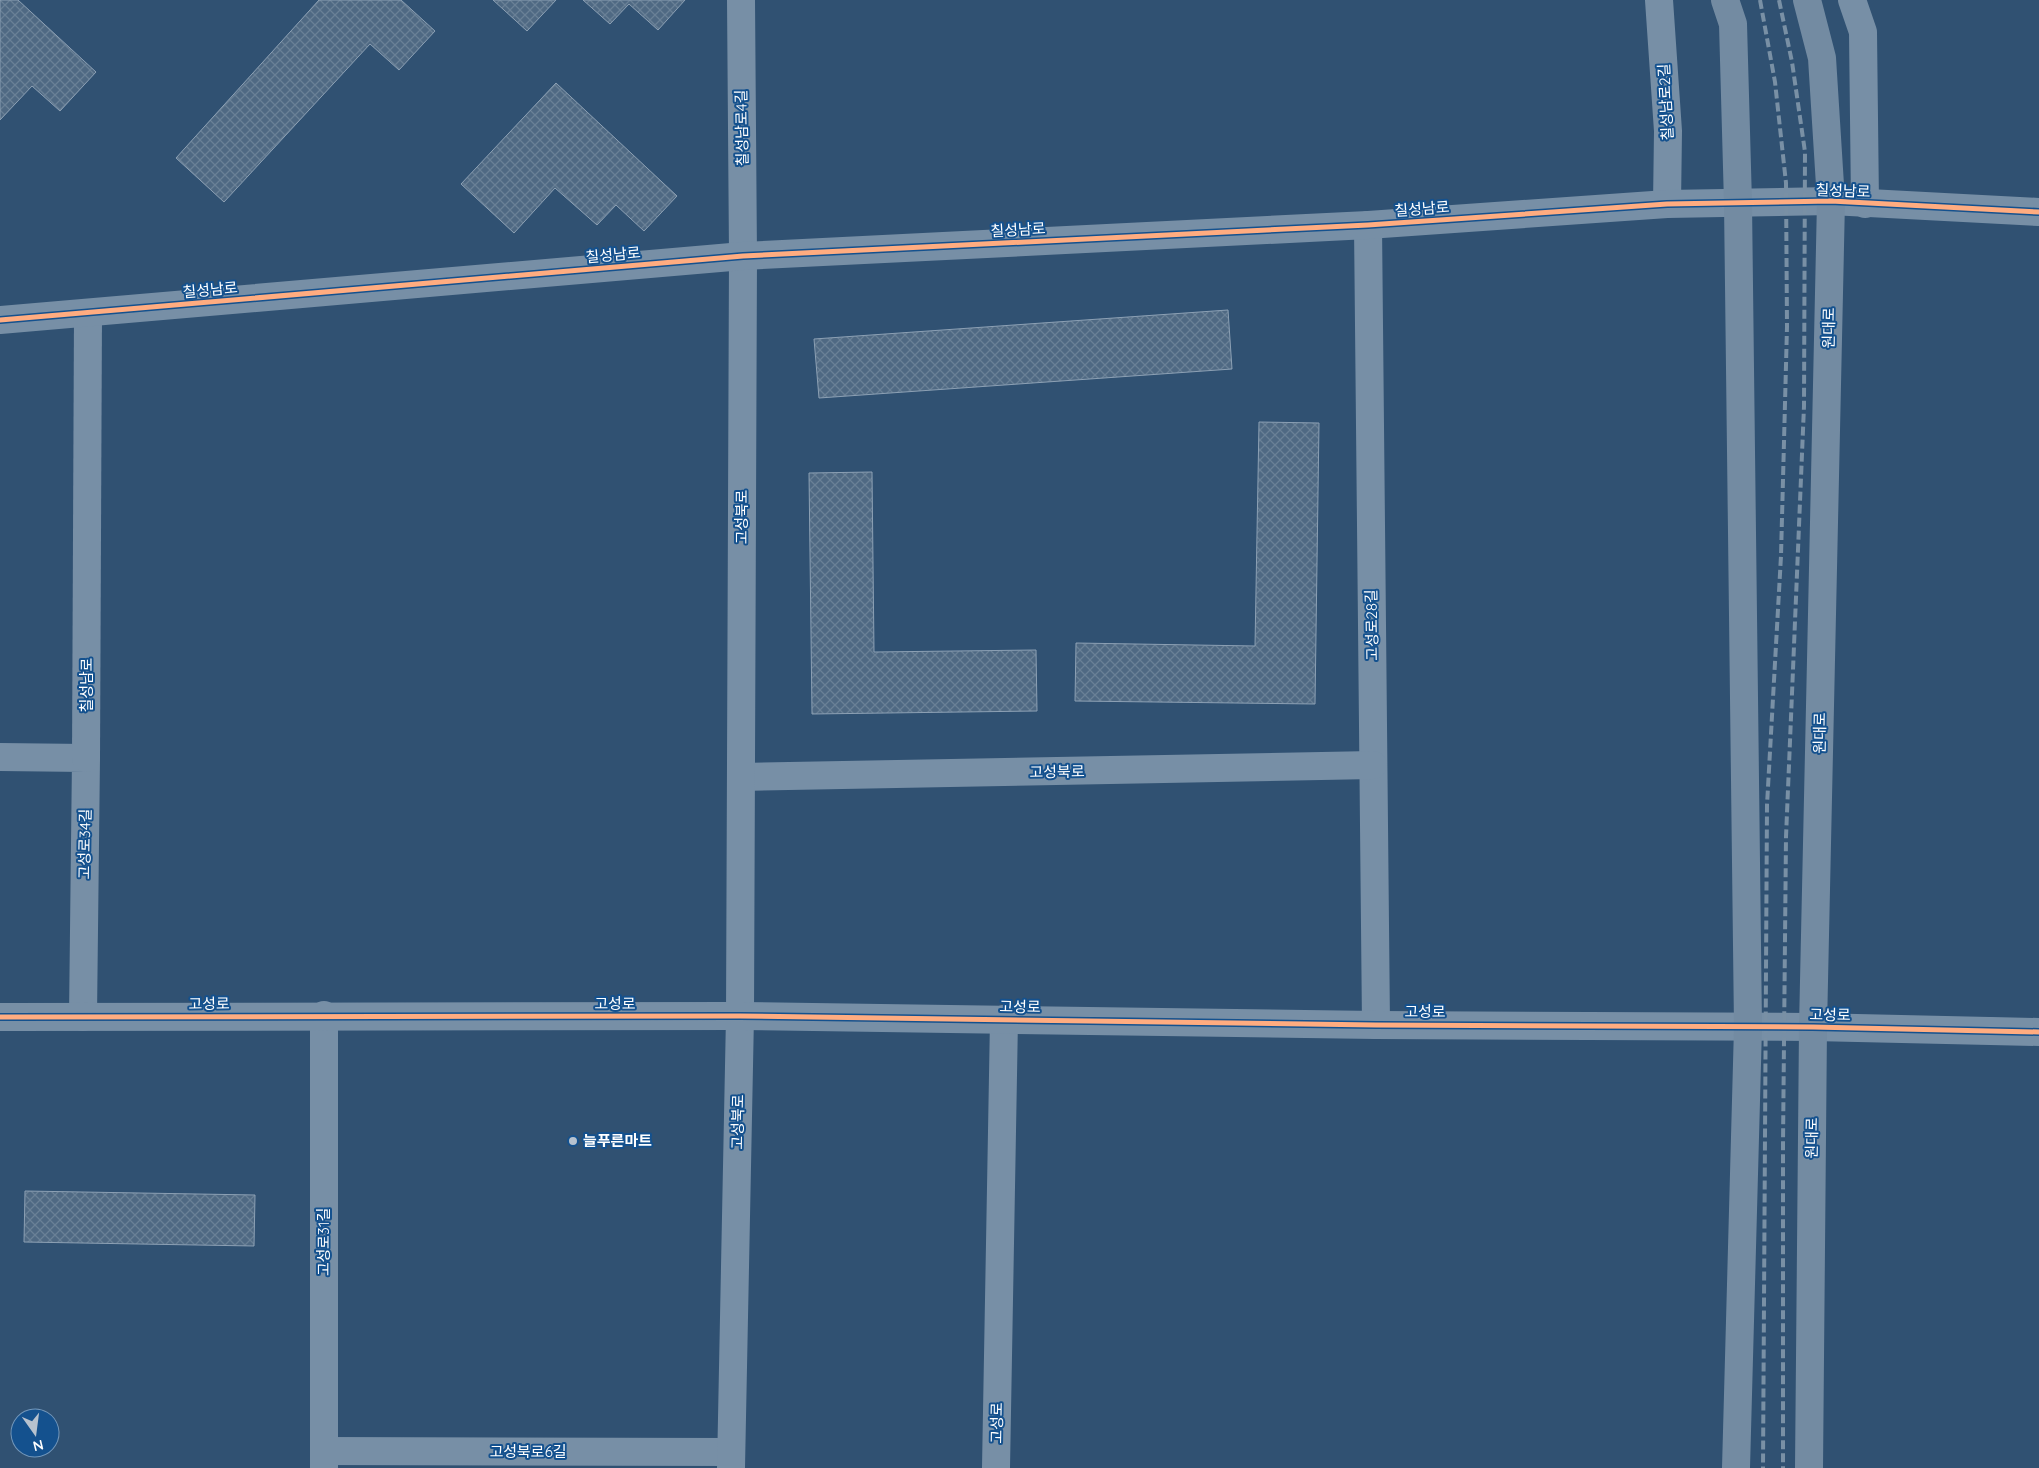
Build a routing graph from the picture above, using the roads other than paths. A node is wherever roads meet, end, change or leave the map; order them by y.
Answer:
1 (741, 0) edge
2 (1659, 0) edge
3 (1725, 0) edge
4 (1807, 0) edge
5 (1852, 0) edge
6 (1832, 201) junction
7 (1738, 203) junction
8 (1667, 204) junction
9 (1865, 204) junction
10 (2039, 212) edge
11 (1368, 225) junction
12 (744, 256) junction
13 (88, 313) junction
14 (0, 320) edge
15 (0, 757) edge
16 (86, 758) junction
17 (1373, 765) junction
18 (741, 777) junction
19 (324, 1015) junction
20 (740, 1016) junction
21 (0, 1017) edge
22 (83, 1018) junction
23 (1004, 1019) junction
24 (1376, 1025) junction
25 (1748, 1026) junction
26 (1813, 1027) junction
27 (2039, 1032) edge
28 (324, 1460) edge
29 (731, 1460) edge
30 (996, 1468) edge
31 (1736, 1468) edge
32 (1809, 1468) edge

1 - 12 street, 칠성남로4길
2 - 8 street, 칠성남로2길
3 - 7 main road
4 - 6 main road, 원대로
5 - 9 street
6 - 7 street, 칠성남로
6 - 9 street, 칠성남로
6 - 26 main road, 원대로
7 - 8 street, 칠성남로
7 - 25 main road
8 - 11 street, 칠성남로
9 - 10 street, 칠성남로
11 - 12 street, 칠성남로
11 - 17 street, 고성로28길
12 - 13 street, 칠성남로
12 - 18 street, 고성북로
13 - 14 street, 칠성남로
13 - 16 street, 칠성남로
15 - 16 street
16 - 22 street, 고성로34길
17 - 18 street, 고성북로
17 - 24 street, 고성로28길
18 - 20 street, 고성북로
19 - 20 street, 고성로
19 - 22 street, 고성로
19 - 28 street, 고성로31길
20 - 23 street, 고성로
20 - 29 street, 고성북로
21 - 22 street, 고성로
23 - 24 street, 고성로
23 - 30 street, 고성로
24 - 25 street, 고성로
25 - 26 street, 고성로
25 - 31 main road
26 - 27 street, 고성로
26 - 32 main road, 원대로
28 - 29 street, 고성북로6길

